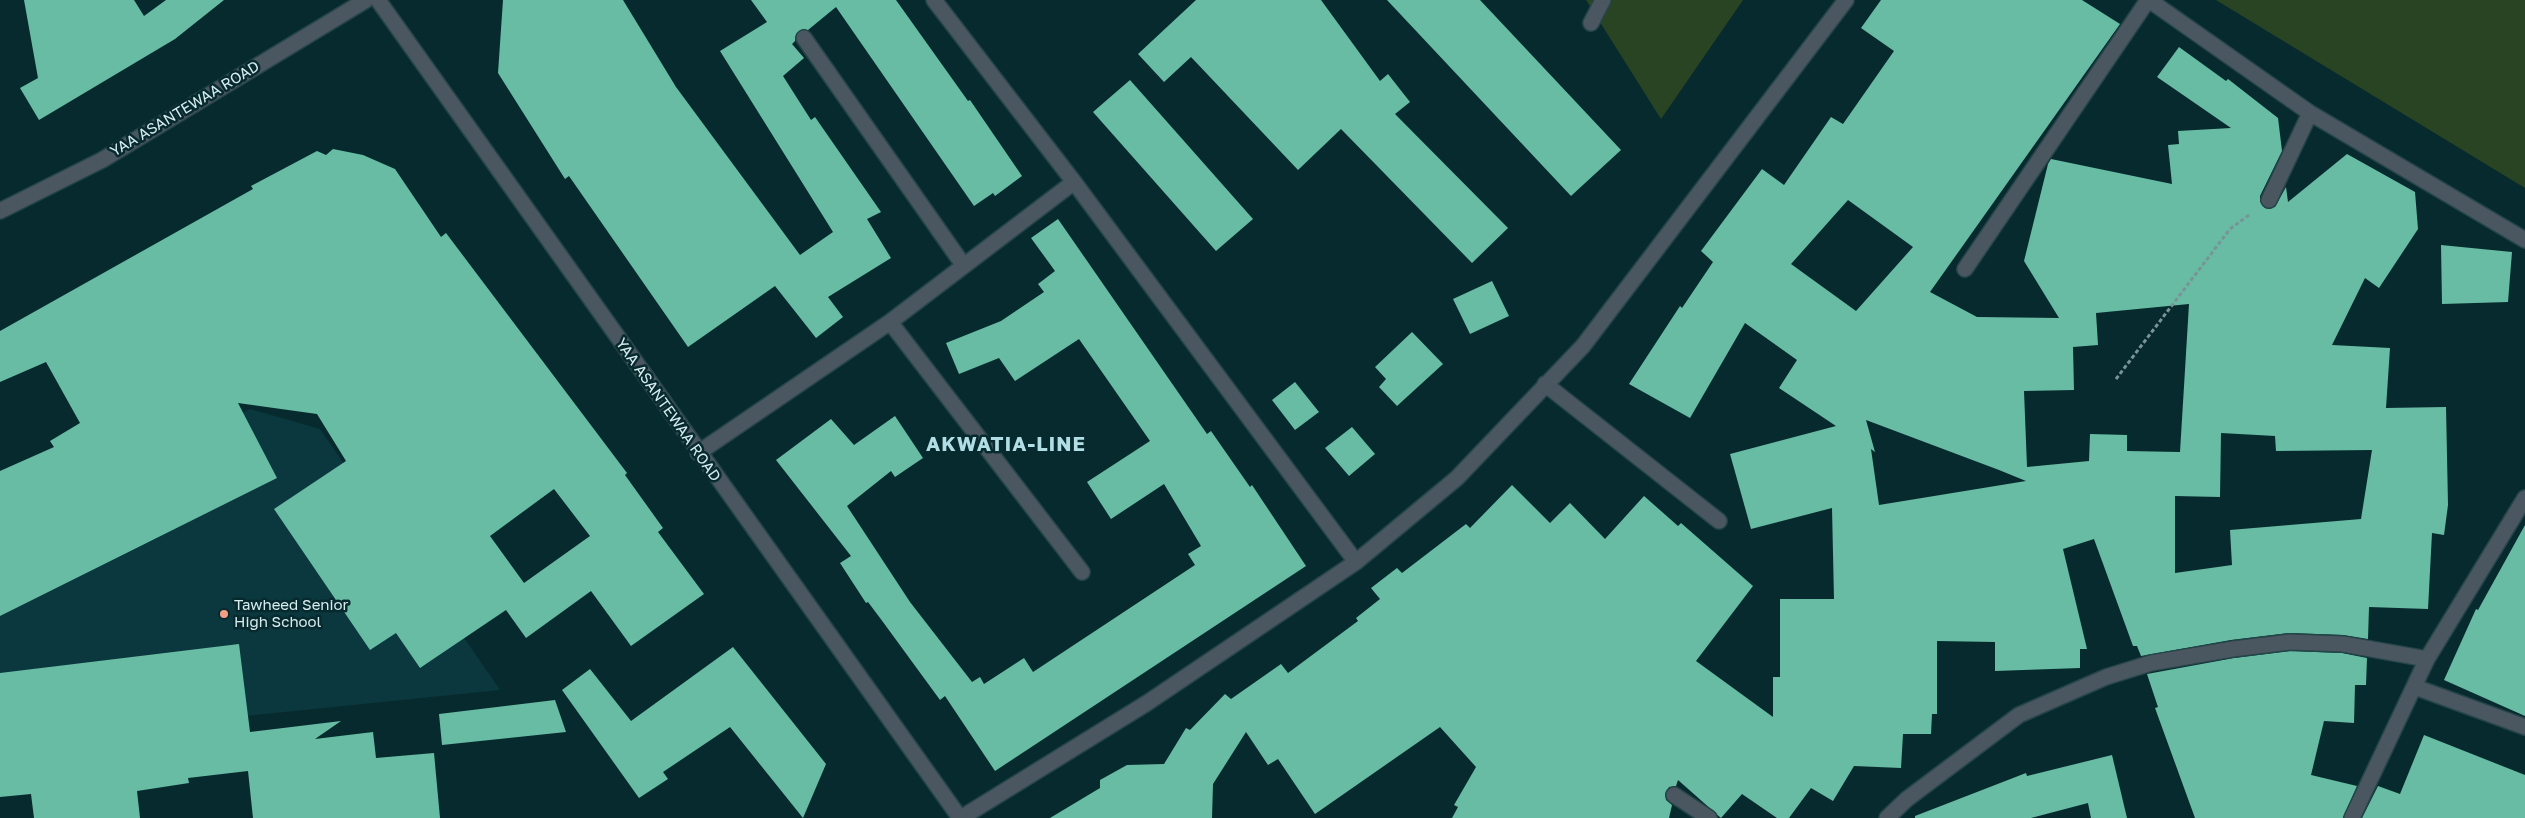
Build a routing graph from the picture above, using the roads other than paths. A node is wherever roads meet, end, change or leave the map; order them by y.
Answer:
1 (366, 0) edge
2 (378, 0) edge
3 (934, 0) edge
4 (1604, 0) edge
5 (1846, 0) edge
6 (2148, 0) edge
7 (1591, 23) dead end
8 (804, 38) dead end
9 (2310, 113) junction
10 (1074, 182) junction
11 (2269, 200) road end
12 (0, 210) edge
13 (2525, 240) edge
14 (964, 266) junction
15 (1965, 269) dead end
16 (890, 322) junction
17 (1545, 384) junction
18 (698, 453) junction
19 (2525, 498) edge
20 (1719, 521) dead end
21 (1356, 562) junction
22 (1082, 572) dead end
23 (2427, 659) junction
24 (2415, 687) junction
25 (2525, 727) edge
26 (1674, 795) dead end
27 (960, 818) edge
28 (1709, 818) edge
29 (1887, 818) edge
30 (2352, 818) edge

1 - 12 street, YAA ASANTEWAA ROAD
2 - 18 street, YAA ASANTEWAA ROAD
3 - 10 street
4 - 7 street
5 - 17 street
6 - 9 street
6 - 15 street
8 - 14 street
9 - 11 street
9 - 13 street
10 - 14 street
10 - 21 street
14 - 16 street
16 - 18 street
16 - 22 street
17 - 20 street
17 - 21 street
18 - 27 street, YAA ASANTEWAA ROAD
19 - 23 street
21 - 27 street
23 - 24 street
23 - 29 street
24 - 25 street
24 - 30 street
26 - 28 street

